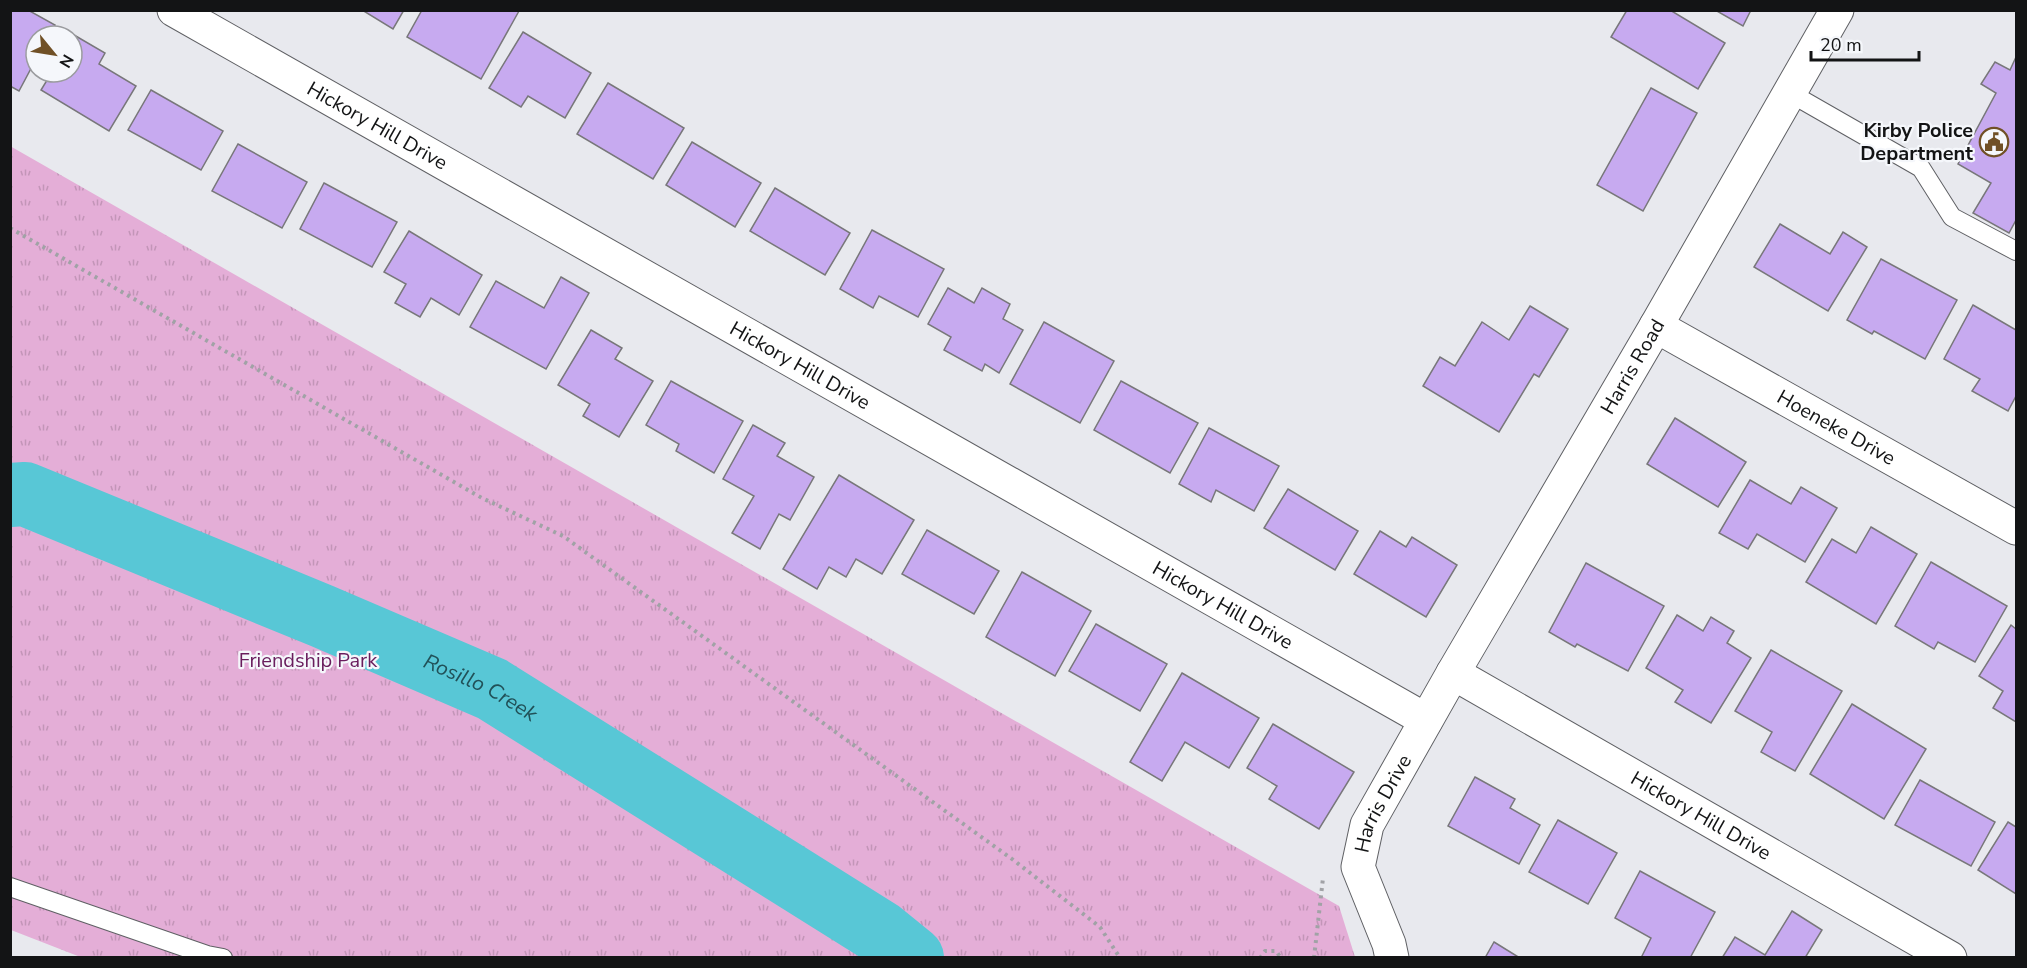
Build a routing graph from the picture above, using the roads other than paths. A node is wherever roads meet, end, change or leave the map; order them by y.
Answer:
1 (174, 10) edge
2 (1837, 10) edge
3 (1790, 93) junction
4 (2016, 251) edge
5 (1656, 326) junction
6 (2016, 528) edge
7 (1453, 673) junction
8 (1426, 720) junction
9 (10, 887) edge
10 (223, 957) edge
11 (1392, 957) edge
12 (1950, 957) edge

1 - 8 street, Hickory Hill Drive
2 - 3 street, Harris Road
3 - 4 lane
3 - 5 street, Harris Road
5 - 6 street, Hoeneke Drive
5 - 7 street, Harris Road
7 - 8 street, Harris Road
7 - 12 street, Hickory Hill Drive
8 - 11 street, Harris Drive
9 - 10 lane

